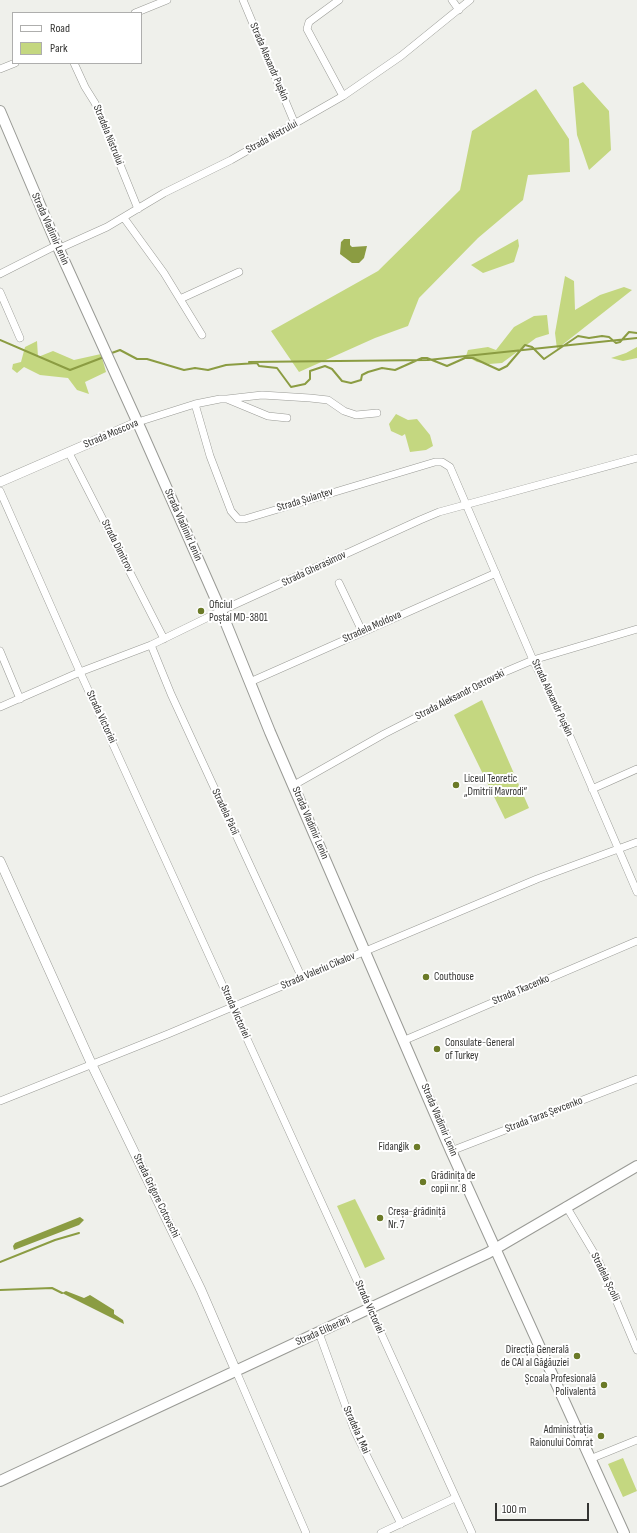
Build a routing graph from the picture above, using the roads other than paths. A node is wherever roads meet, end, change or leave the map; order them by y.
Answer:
1 (167, 0) edge
2 (243, 0) edge
3 (339, 0) edge
4 (452, 0) edge
5 (470, 0) edge
6 (459, 10) junction
7 (137, 12) edge
8 (12, 64) edge
9 (75, 64) edge
10 (0, 69) edge
11 (343, 96) junction
12 (0, 111) edge
13 (295, 124) junction
14 (138, 209) junction
15 (124, 218) junction
16 (58, 247) junction
17 (239, 272) dead end
18 (0, 274) edge
19 (0, 292) edge
20 (180, 299) junction
21 (202, 335) dead end
22 (20, 338) dead end
23 (227, 399) junction
24 (195, 404) junction
25 (377, 414) dead end
26 (287, 418) dead end
27 (138, 422) junction
28 (69, 453) junction
29 (637, 458) edge
30 (0, 482) edge
31 (0, 491) edge
32 (466, 505) junction
33 (496, 573) junction
34 (339, 584) dead end
35 (221, 611) junction
36 (637, 629) edge
37 (362, 631) junction
38 (164, 639) junction
39 (151, 645) junction
40 (0, 652) edge
41 (533, 660) junction
42 (80, 672) junction
43 (250, 682) junction
44 (20, 699) junction
45 (0, 707) edge
46 (637, 769) edge
47 (294, 785) junction
48 (592, 789) junction
49 (637, 842) edge
50 (618, 849) junction
51 (0, 861) edge
52 (637, 892) edge
53 (637, 942) edge
54 (364, 951) junction
55 (302, 978) junction
56 (233, 1007) junction
57 (405, 1040) junction
58 (92, 1064) junction
59 (637, 1079) edge
60 (0, 1101) edge
61 (451, 1151) junction
62 (637, 1166) edge
63 (566, 1206) junction
64 (495, 1250) junction
65 (370, 1310) junction
66 (320, 1333) junction
67 (637, 1350) edge
68 (236, 1371) junction
69 (637, 1440) edge
70 (590, 1459) junction
71 (0, 1481) edge
72 (455, 1498) junction
73 (401, 1524) junction
74 (306, 1533) edge
75 (382, 1533) edge
76 (472, 1533) edge
77 (624, 1533) edge

1 - 7 street
2 - 13 street, Strada Alexandr Pușkin
3 - 11 street
4 - 6 street
5 - 6 street, Strada Nistrului
6 - 11 street, Strada Nistrului
8 - 10 street
9 - 14 street, Stradela Nistrului
11 - 13 street, Strada Nistrului
12 - 16 main road, Strada Vladimir Lenin
13 - 14 street, Strada Nistrului
14 - 15 street, Strada Nistrului
15 - 16 street, Strada Nistrului
15 - 20 street
16 - 18 street, Strada Nistrului
16 - 27 main road, Strada Vladimir Lenin
17 - 20 street
19 - 22 street
20 - 21 street
23 - 24 street, Strada Moscova
23 - 25 street, Strada Moscova
23 - 26 street
24 - 27 street, Strada Moscova
24 - 32 street, Strada Șuianțev
27 - 28 street, Strada Moscova
27 - 35 main road, Strada Vladimir Lenin
28 - 30 street, Strada Moscova
28 - 38 street, Strada Dimitrov
29 - 32 street, Strada Gherasimov
31 - 42 street, Strada Victoriei
32 - 33 street, Strada Alexandr Pușkin
32 - 35 street, Strada Gherasimov
33 - 37 street, Stradela Moldova
33 - 41 street, Strada Alexandr Pușkin
34 - 37 street
35 - 38 street, Strada Gherasimov
35 - 43 main road, Strada Vladimir Lenin
36 - 41 street, Strada Aleksandr Ostrovski
37 - 43 street, Stradela Moldova
38 - 39 street, Strada Gherasimov
39 - 42 street, Strada Gherasimov
39 - 55 street, Stradela Păcii
40 - 44 street
41 - 47 street, Strada Aleksandr Ostrovski
41 - 48 street, Strada Alexandr Pușkin
42 - 44 street, Strada Gherasimov
42 - 56 street, Strada Victoriei
43 - 47 main road, Strada Vladimir Lenin
44 - 45 street, Strada Gherasimov
46 - 48 street
47 - 54 main road, Strada Vladimir Lenin
48 - 50 street, Strada Alexandr Pușkin
49 - 50 street, Strada Valeriu Cikalov
50 - 52 street, Strada Alexandr Pușkin
50 - 54 street, Strada Valeriu Cikalov
51 - 58 street, Strada Grigore Cotovschi
53 - 57 street, Strada Tkacenko
54 - 55 street, Strada Valeriu Cikalov
54 - 57 main road, Strada Vladimir Lenin
55 - 56 street, Strada Valeriu Cikalov
56 - 58 street, Strada Valeriu Cikalov
56 - 65 street, Strada Victoriei
57 - 61 main road, Strada Vladimir Lenin
58 - 60 street, Strada Valeriu Cikalov
58 - 68 street, Strada Grigore Cotovschi
59 - 61 street, Strada Taras Șevcenko
61 - 64 main road, Strada Vladimir Lenin
62 - 63 main road, Strada Eliberării
63 - 64 main road, Strada Eliberării
63 - 67 street, Stradela Școlii
64 - 65 main road, Strada Eliberării
64 - 70 main road, Strada Vladimir Lenin
65 - 66 main road, Strada Eliberării
65 - 72 street, Strada Victoriei
66 - 68 main road, Strada Eliberării
66 - 73 street, Stradela 1 Mai
68 - 71 main road, Strada Eliberării
68 - 74 street, Strada Grigore Cotovschi
69 - 70 street
70 - 77 main road, Strada Vladimir Lenin
72 - 73 street
72 - 76 street, Strada Victoriei
73 - 75 street

